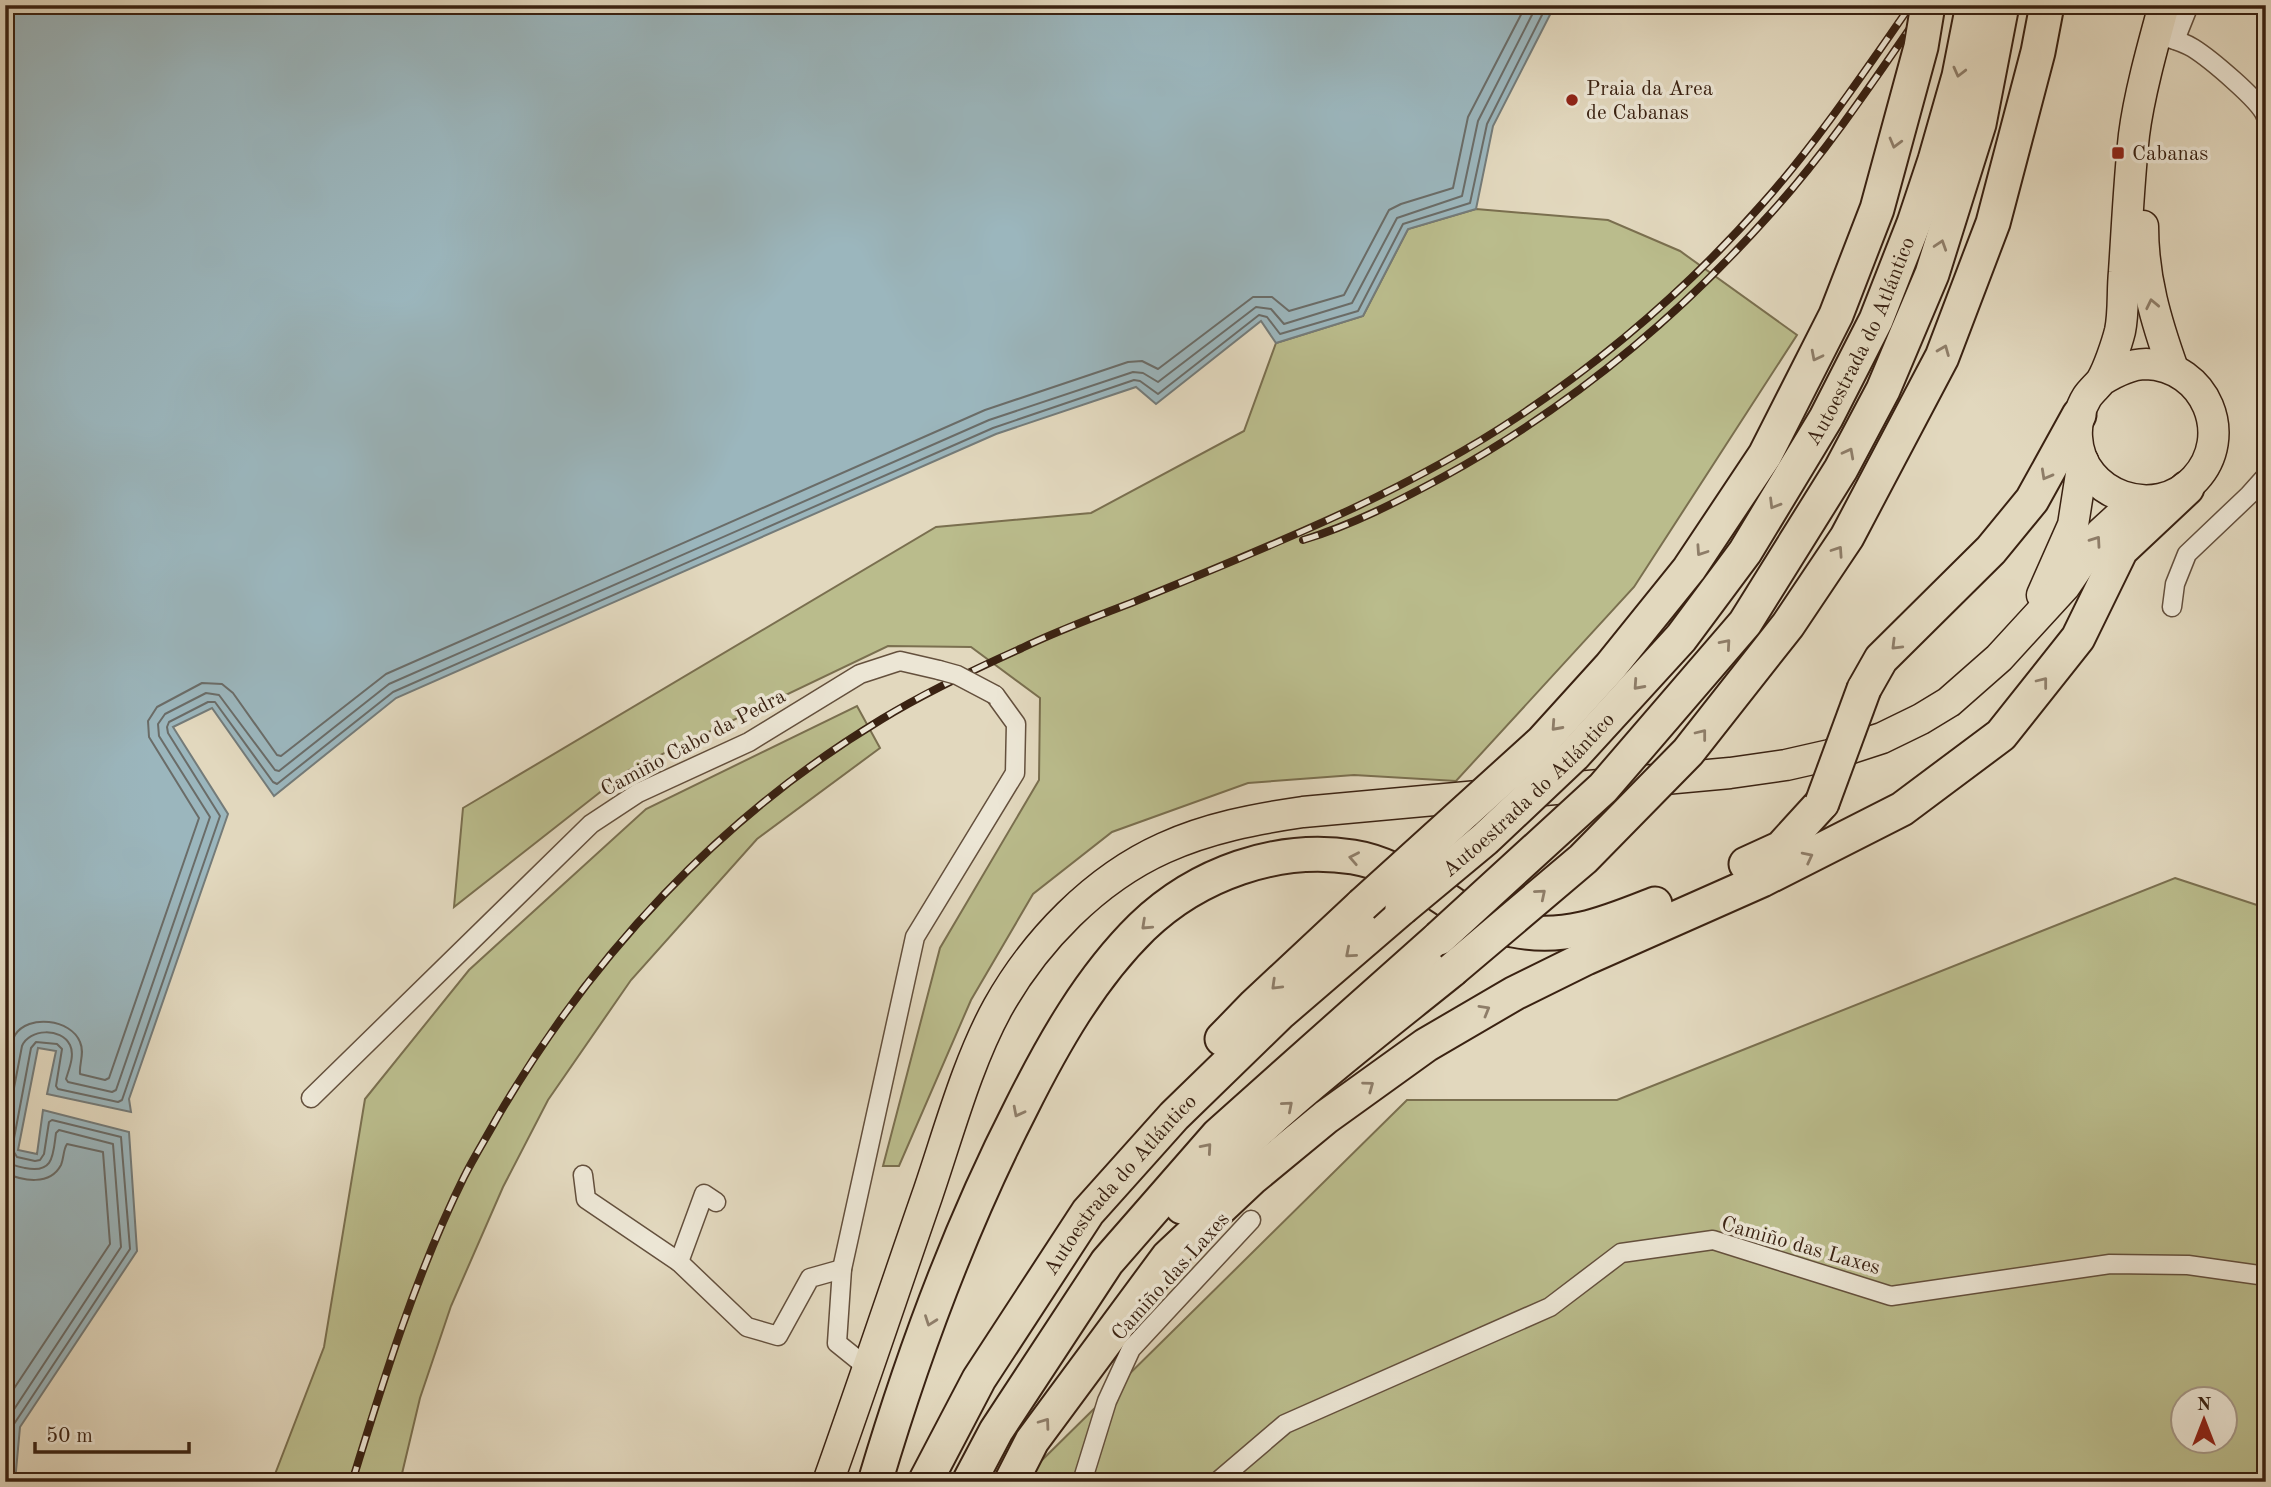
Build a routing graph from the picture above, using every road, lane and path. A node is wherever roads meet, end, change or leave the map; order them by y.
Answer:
1 (1928, 5) edge
2 (1973, 5) edge
3 (2002, 5) edge
4 (2046, 5) edge
5 (2164, 5) edge
6 (2189, 5) edge
7 (2166, 37) junction
8 (2147, 76) junction
9 (2266, 117) edge
10 (2173, 369) junction
11 (2102, 380) junction
12 (2079, 415) junction
13 (2083, 461) junction
14 (2266, 475) edge
15 (2187, 488) junction
16 (2136, 501) junction
17 (2172, 607) dead end
18 (2021, 631) junction
19 (311, 1098) dead end
20 (583, 1175) dead end
21 (716, 1202) dead end
22 (1251, 1220) dead end
23 (679, 1262) junction
24 (842, 1269) junction
25 (2266, 1276) edge
26 (868, 1368) junction
27 (828, 1482) edge
28 (875, 1482) edge
29 (916, 1482) edge
30 (925, 1482) edge
31 (969, 1482) edge
32 (986, 1482) edge
33 (1011, 1482) edge
34 (1082, 1482) edge
35 (1217, 1482) edge

1 -> 29 highway, bridge
2 -> 30 highway, Autoestrada do Atlántico, bridge
31 -> 3 highway, Autoestrada do Atlántico, bridge
32 -> 4 highway, bridge
5 - 7 highway
6 - 7 street
7 - 8 highway
7 - 9 street
10 -> 8 highway
8 - 11 highway
10 - 11 highway
10 - 15 highway
11 - 12 highway
12 - 13 highway
12 -> 28 highway, bridge
13 - 16 highway
13 - 18 highway
14 - 17 street
15 - 16 highway
33 -> 15 highway
18 -> 16 highway
18 - 26 highway
19 - 24 street, Camiño Cabo da Pedra, bridge
20 - 23 street
21 - 23 street
22 - 34 street, Camiño das Laxes
23 - 24 street
24 - 26 street, Camiño Cabo da Pedra
25 - 35 street, Camiño das Laxes
26 - 27 highway

